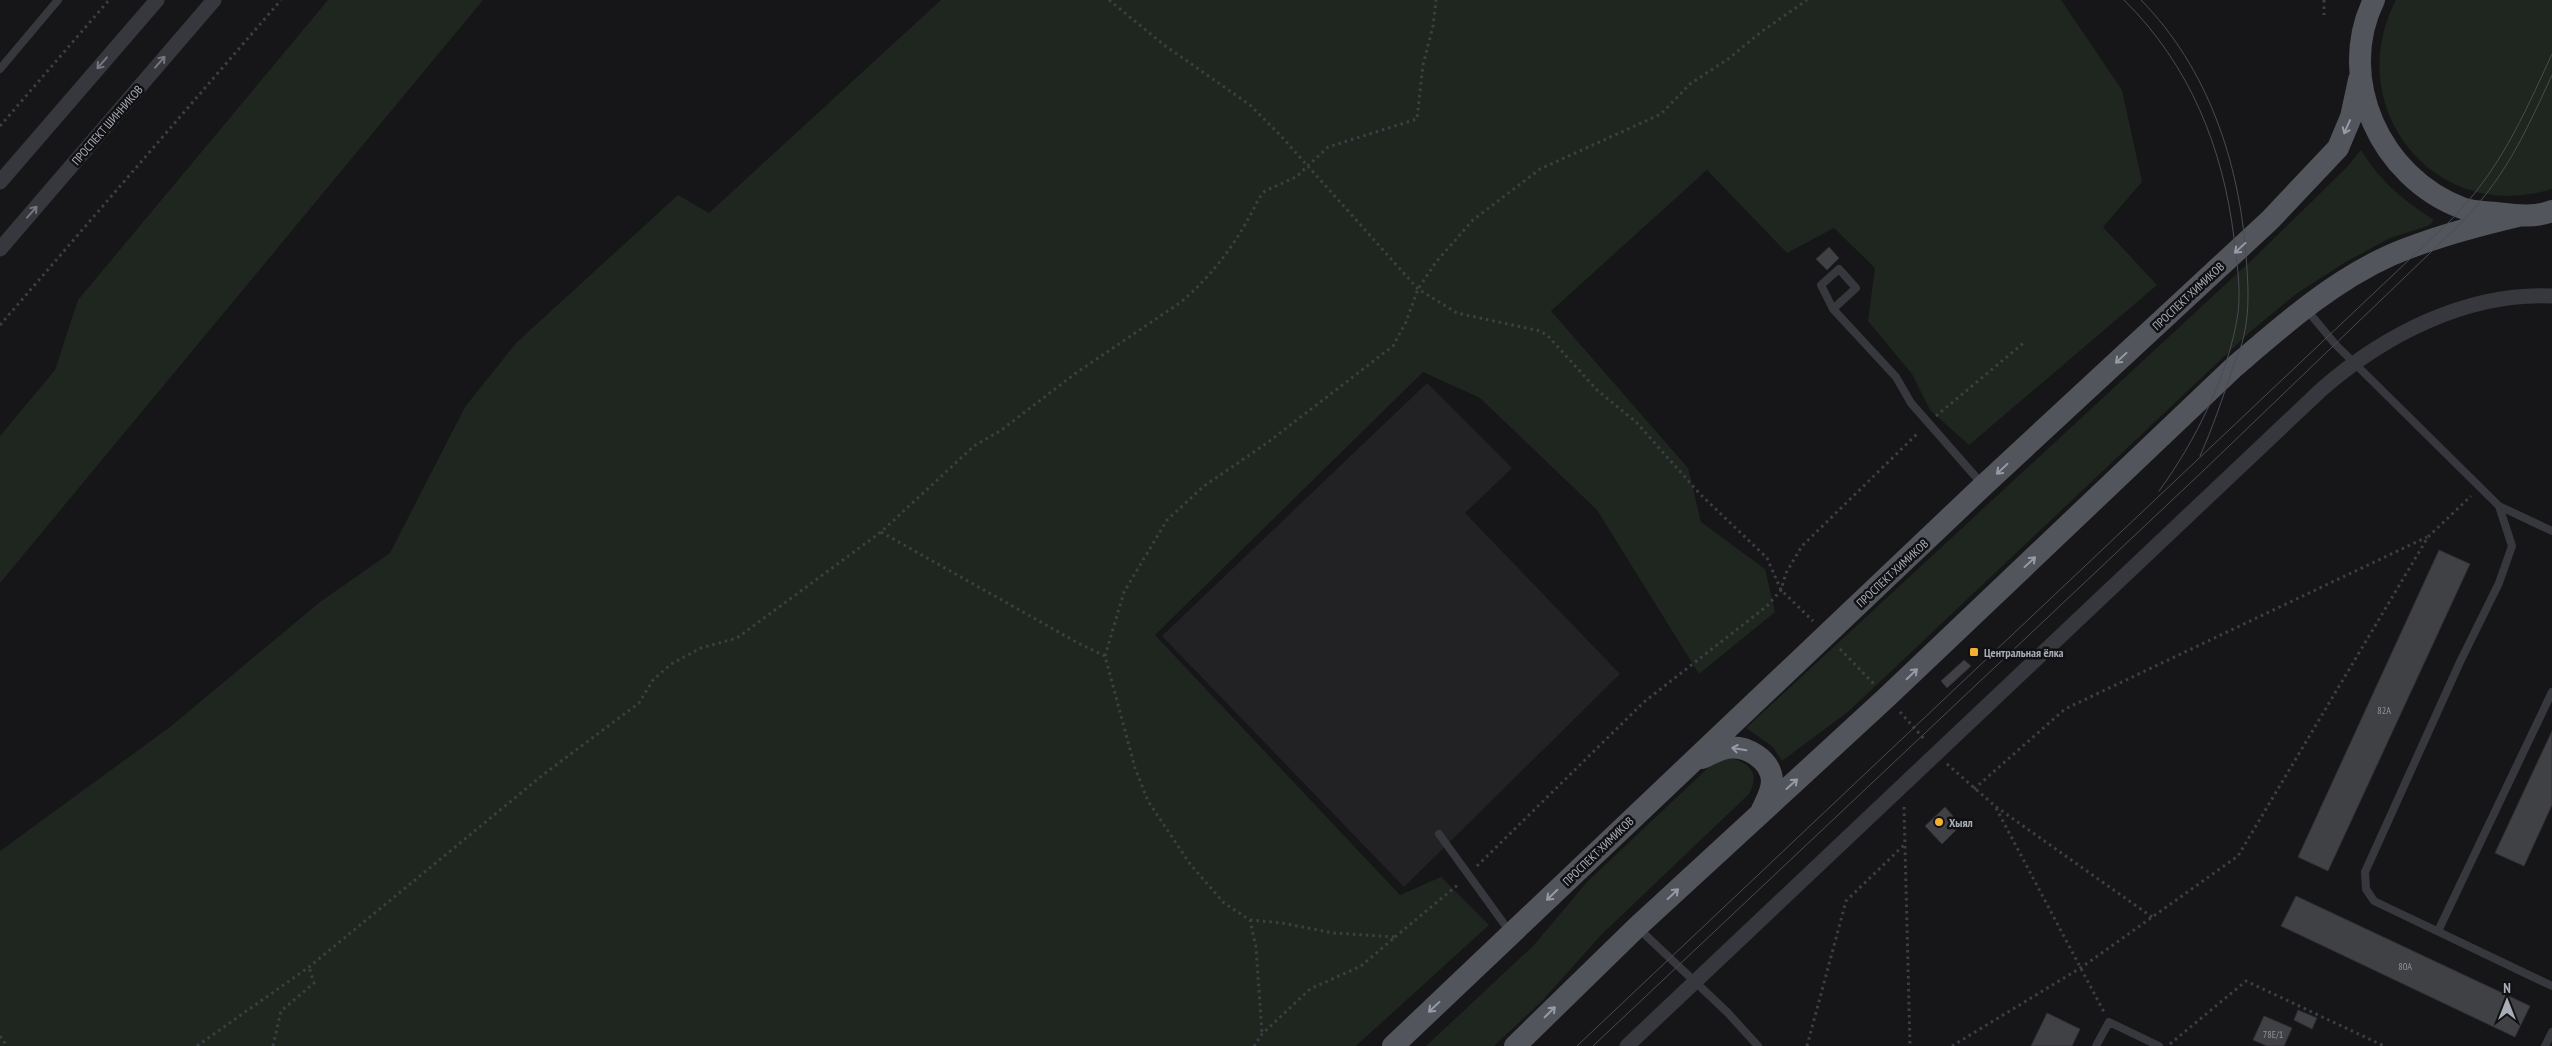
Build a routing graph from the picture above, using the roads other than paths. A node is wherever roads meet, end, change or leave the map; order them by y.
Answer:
1 (58, 0) edge
2 (156, 0) edge
3 (214, 0) edge
4 (2374, 0) edge
5 (0, 69) edge
6 (2360, 80) junction
7 (0, 182) edge
8 (2550, 212) edge
9 (2518, 216) junction
10 (0, 249) edge
11 (2552, 296) edge
12 (2304, 308) junction
13 (1833, 309) junction
14 (2353, 362) junction
15 (1983, 486) junction
16 (2499, 506) junction
17 (2552, 531) edge
18 (2552, 692) edge
19 (1690, 764) junction
20 (1760, 813) junction
21 (1438, 834) dead end
22 (1637, 927) junction
23 (2438, 931) junction
24 (1511, 934) junction
25 (1695, 982) junction
26 (2552, 986) edge
27 (2552, 1032) edge
28 (1393, 1046) edge
29 (1515, 1046) edge
30 (1627, 1046) edge
31 (1758, 1046) edge
32 (2096, 1046) edge
33 (2159, 1046) edge
34 (2545, 1046) edge

1 - 5 lane
2 -> 7 street
10 -> 3 street, ПРОСПЕКТ ШИННИКОВ
4 - 6 main road
6 - 9 main road
6 -> 15 main road, ПРОСПЕКТ ХИМИКОВ
8 - 9 main road
9 - 12 main road
11 - 14 street
12 - 14 lane
20 -> 12 main road
13 - 13 lane
13 - 15 lane
14 - 16 lane
14 - 25 street
15 - 19 main road, ПРОСПЕКТ ХИМИКОВ
16 - 17 lane
16 - 23 lane
18 - 23 lane
20 -> 19 main road
19 -> 24 main road, ПРОСПЕКТ ХИМИКОВ
22 -> 20 main road
21 - 24 lane
22 - 25 lane
29 -> 22 main road
23 - 26 lane
24 -> 28 main road, ПРОСПЕКТ ХИМИКОВ
25 - 30 street
25 - 31 lane
27 - 34 lane
32 - 33 lane

